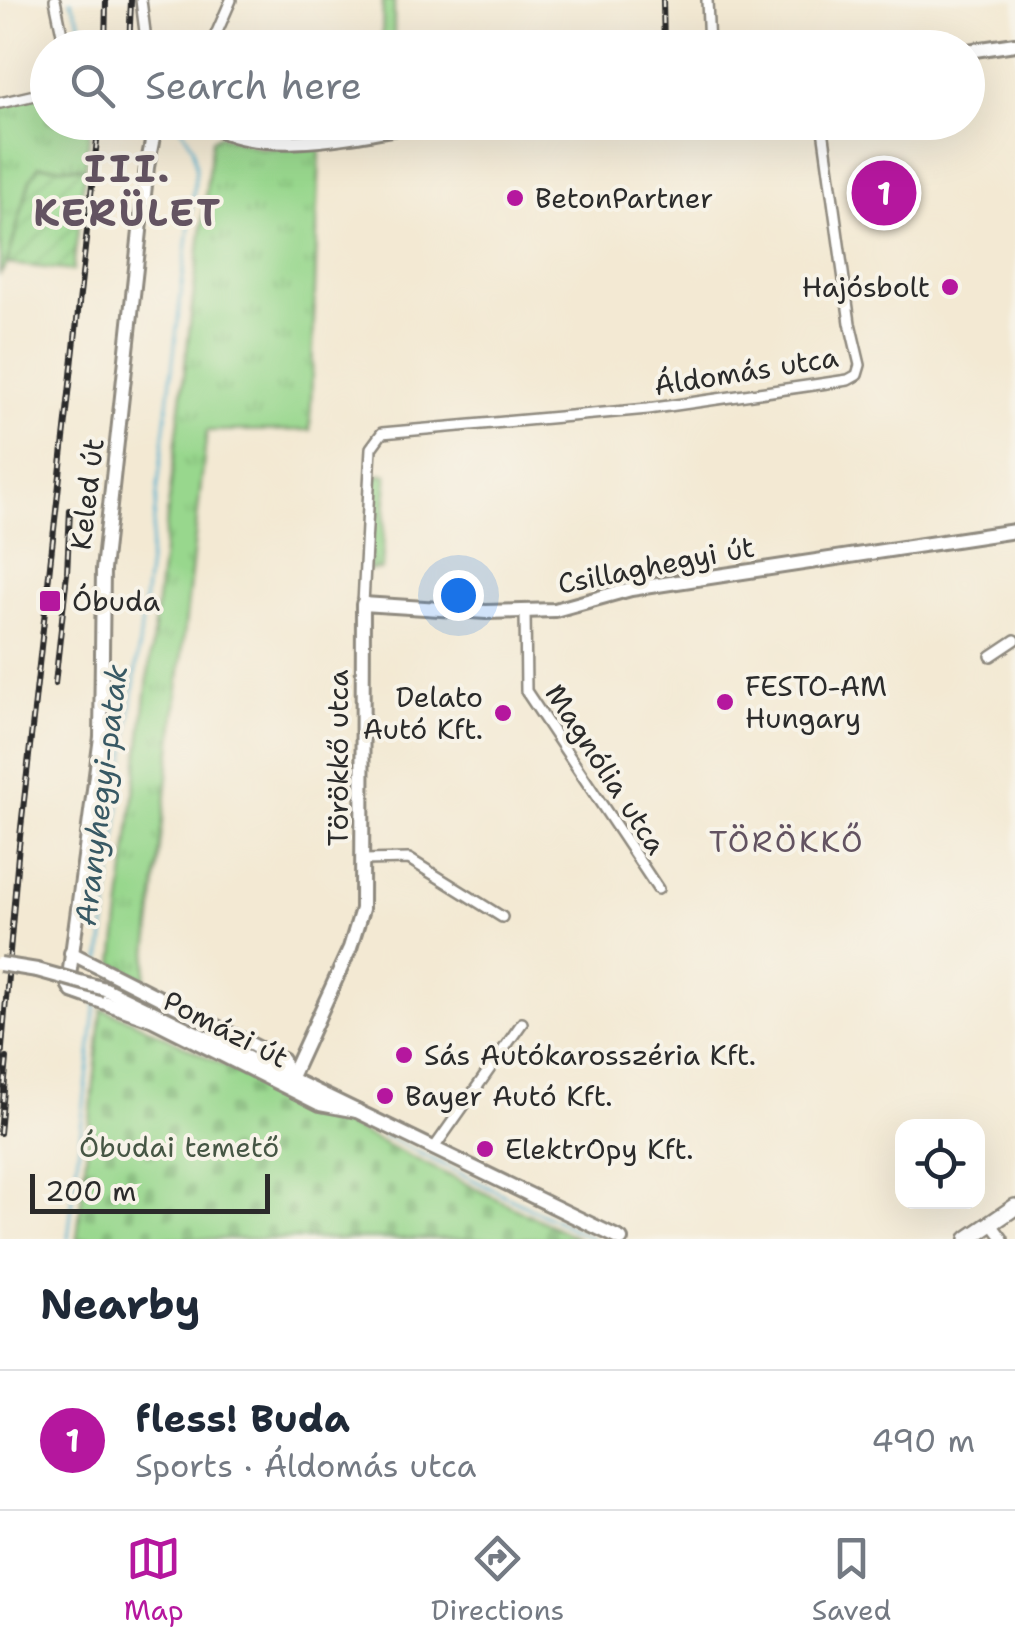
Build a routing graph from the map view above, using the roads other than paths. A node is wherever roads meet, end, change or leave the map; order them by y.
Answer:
1 (55, 0) edge
2 (141, 0) edge
3 (232, 0) edge
4 (707, 0) edge
5 (61, 30) edge
6 (145, 30) edge
7 (218, 30) edge
8 (708, 30) edge
9 (1015, 44) edge
10 (985, 48) edge
11 (30, 96) edge
12 (0, 103) edge
13 (150, 140) edge
14 (258, 140) edge
15 (287, 140) edge
16 (825, 140) edge
17 (386, 432) joint
18 (1015, 532) edge
19 (363, 604) junction
20 (525, 612) junction
21 (1015, 640) edge
22 (992, 656) dead end
23 (363, 860) junction
24 (658, 888) dead end
25 (502, 917) dead end
26 (71, 953) junction
27 (0, 964) edge
28 (72, 991) joint
29 (105, 995) junction
30 (522, 1024) dead end
31 (291, 1077) junction
32 (358, 1111) junction
33 (434, 1148) junction
34 (1015, 1206) edge
35 (991, 1223) junction
36 (621, 1239) edge
37 (968, 1239) edge
38 (1003, 1239) edge

1 - 5 street
2 - 6 street
3 - 7 street
4 - 8 street
9 - 10 street
11 - 12 street
13 - 26 street, Keled út
14 - 15 street
16 - 17 street, Áldomás utca
17 - 19 street, Törökkő utca
18 - 20 street, Csillaghegyi út
19 - 20 street, Csillaghegyi út
19 - 23 street, Törökkő utca
20 - 24 street, Magnólia utca
21 - 22 street
23 - 25 street
23 - 31 street, Törökkő utca
26 - 28 street, Keled út
26 - 31 street
27 - 29 street, bridge
28 - 29 street, Pomázi út
29 - 31 street, Pomázi út
29 - 32 street, Pomázi út
30 - 33 street
31 - 32 street, Pomázi út
32 - 33 street, Pomázi út
33 - 36 street, Pomázi út
34 - 35 main road
35 - 37 main road
35 - 38 street

